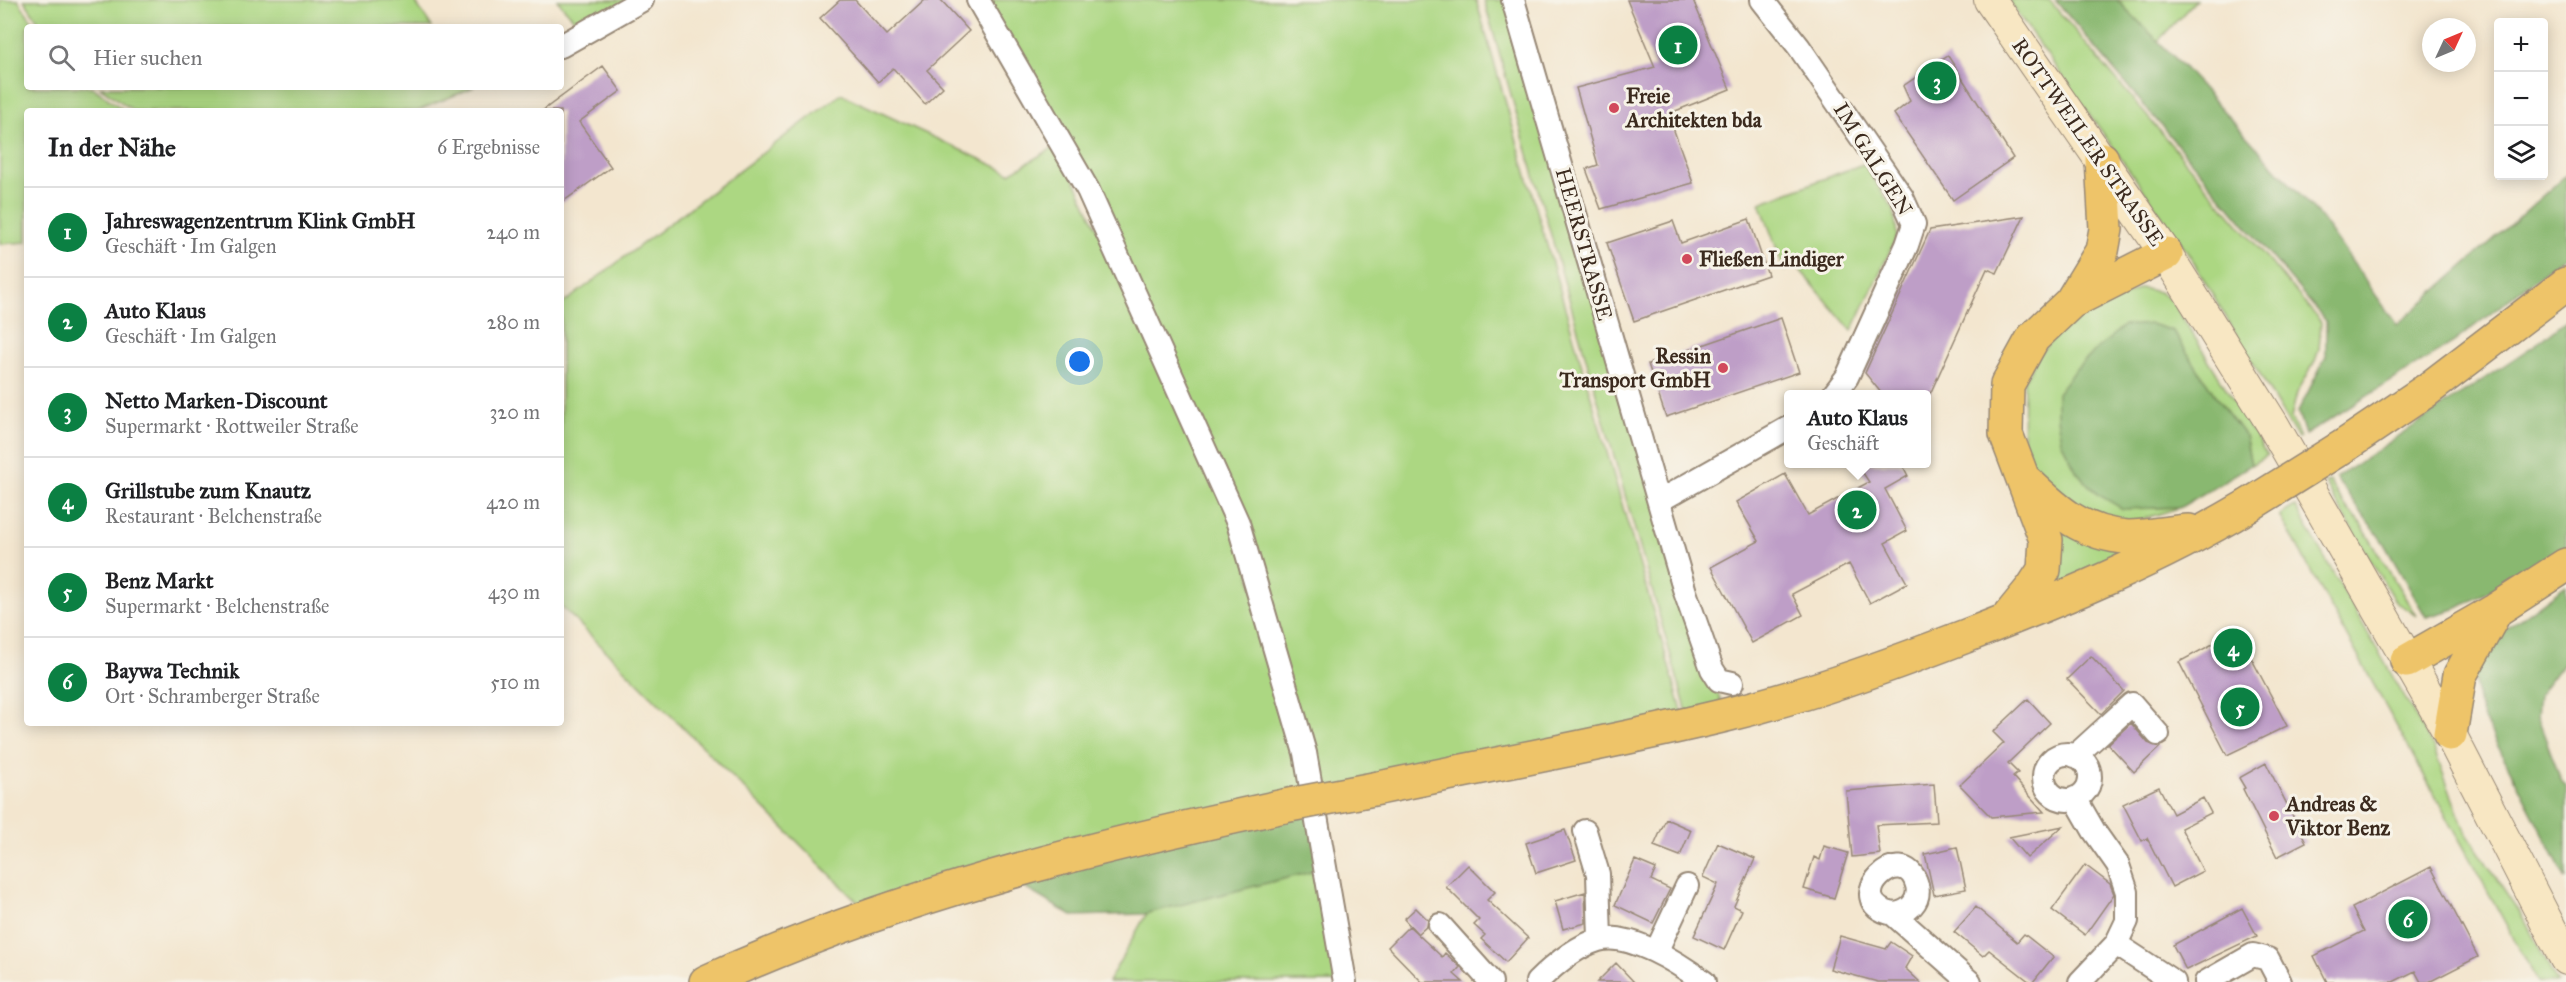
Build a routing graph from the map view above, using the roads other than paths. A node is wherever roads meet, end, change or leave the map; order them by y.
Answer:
1 (642, 0) edge
2 (978, 0) edge
3 (1513, 0) edge
4 (1762, 0) edge
5 (1990, 0) edge
6 (564, 44) edge
7 (2102, 159) junction
8 (2166, 254) junction
9 (2566, 284) edge
10 (2072, 302) junction
11 (1837, 390) edge
12 (1784, 431) edge
13 (2023, 479) junction
14 (1659, 501) junction
15 (2203, 531) junction
16 (2566, 565) edge
17 (2496, 610) junction
18 (2006, 621) junction
19 (2407, 661) junction
20 (1730, 699) junction
21 (2158, 734) dead end
22 (2450, 735) junction
23 (2075, 756) junction
24 (2075, 798) junction
25 (1585, 831) dead end
26 (1687, 886) dead end
27 (1893, 914) dead end
28 (1440, 925) dead end
29 (1600, 939) junction
30 (2115, 944) junction
31 (1656, 952) junction
32 (2566, 959) edge
33 (706, 982) edge
34 (1345, 982) edge
35 (1491, 982) edge
36 (1537, 982) edge
37 (1704, 982) edge
38 (1970, 982) edge
39 (2080, 982) edge
40 (2174, 982) edge
41 (2206, 982) edge
42 (2280, 982) edge

1 - 6 street
2 - 34 street
3 - 14 street, HEERSTRASSE
4 - 11 street, IM GALGEN
5 - 7 street, ROTTWEILER STRASSE
7 - 8 street, ROTTWEILER STRASSE
7 - 10 main road
8 - 10 main road
8 - 19 street, ROTTWEILER STRASSE
9 - 15 main road, bridge
10 - 13 main road
12 - 14 street
13 - 15 main road
13 - 18 main road
14 - 20 street, HEERSTRASSE
15 - 18 main road
16 - 17 main road
17 - 19 main road
17 - 22 main road
18 - 20 main road
19 - 22 street, ROTTWEILER STRASSE
20 - 33 main road, bridge
21 - 23 street
22 - 32 street, ROTTWEILER STRASSE
23 - 24 street
23 - 24 street
24 - 30 street
25 - 29 street
26 - 31 street
27 - 38 street
28 - 35 street
29 - 31 street
29 - 36 street
30 - 39 street
30 - 40 street
31 - 37 street
41 - 42 street

